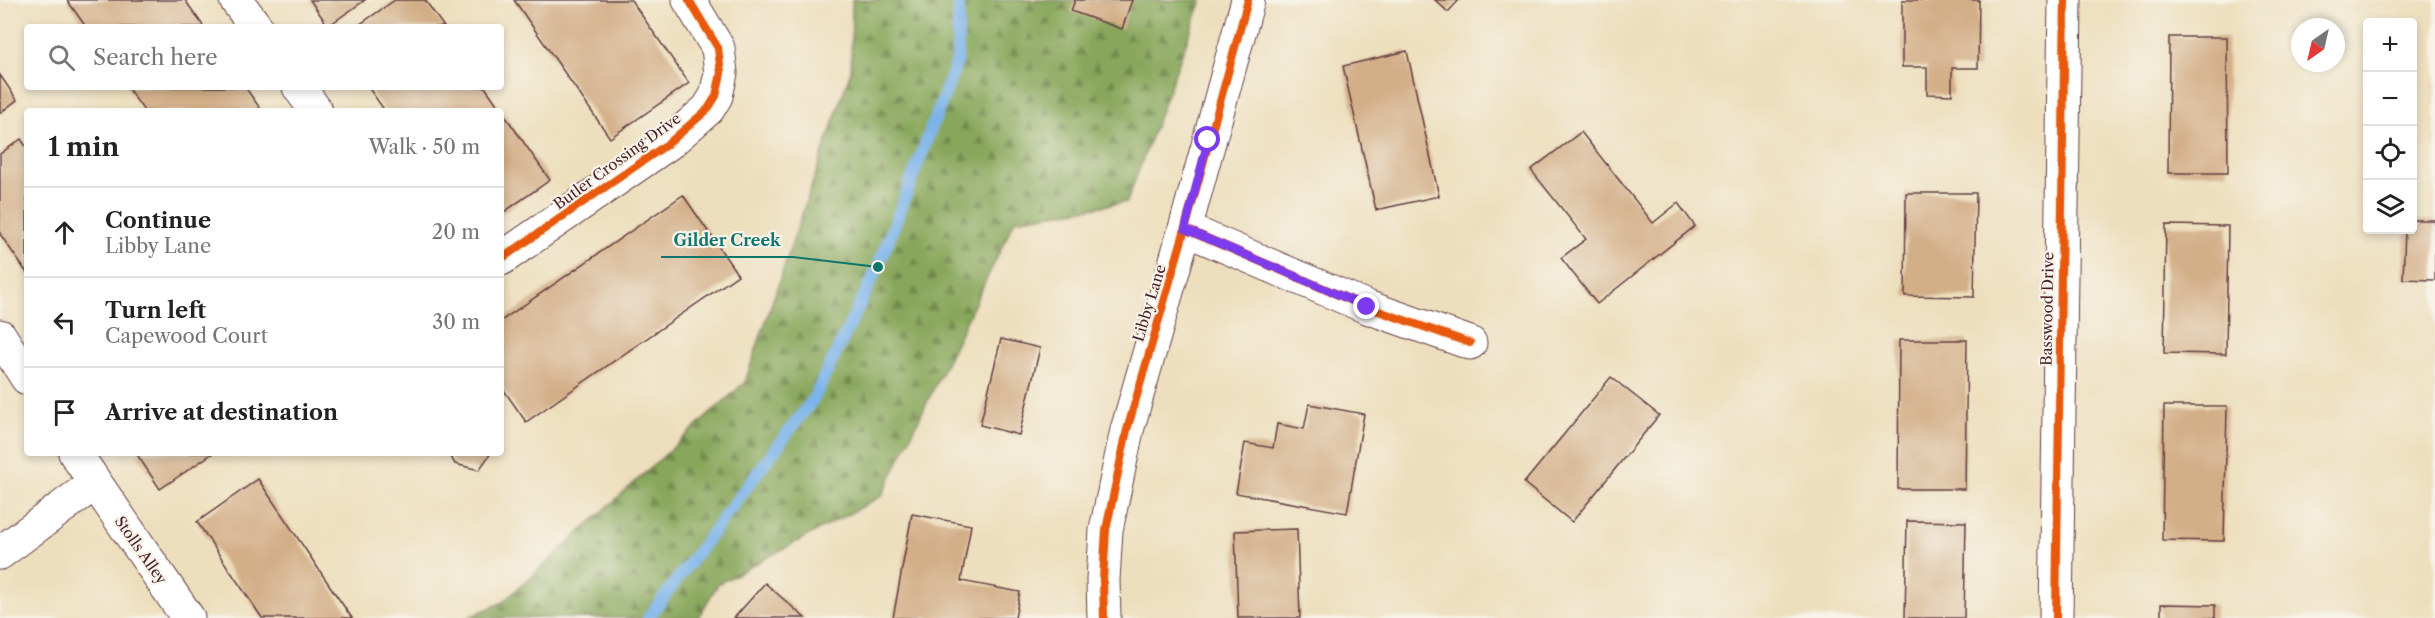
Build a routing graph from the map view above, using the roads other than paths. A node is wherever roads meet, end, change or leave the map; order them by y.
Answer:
1 (236, 0) edge
2 (689, 0) edge
3 (1248, 0) edge
4 (2065, 0) edge
5 (254, 24) edge
6 (301, 90) edge
7 (314, 108) edge
8 (1185, 229) junction
9 (504, 257) edge
10 (0, 336) edge
11 (1470, 343) dead end
12 (24, 373) edge
13 (77, 456) edge
14 (94, 483) junction
15 (0, 553) edge
16 (188, 618) edge
17 (1104, 618) edge
18 (2056, 618) edge

1 - 5 street
2 - 9 street, Butler Crossing Drive
3 - 8 street, Libby Lane
4 - 18 street, Basswood Drive
6 - 7 street
8 - 11 street
8 - 17 street, Libby Lane
10 - 12 street
13 - 14 street, Stolls Alley
14 - 15 street
14 - 16 street, Stolls Alley

